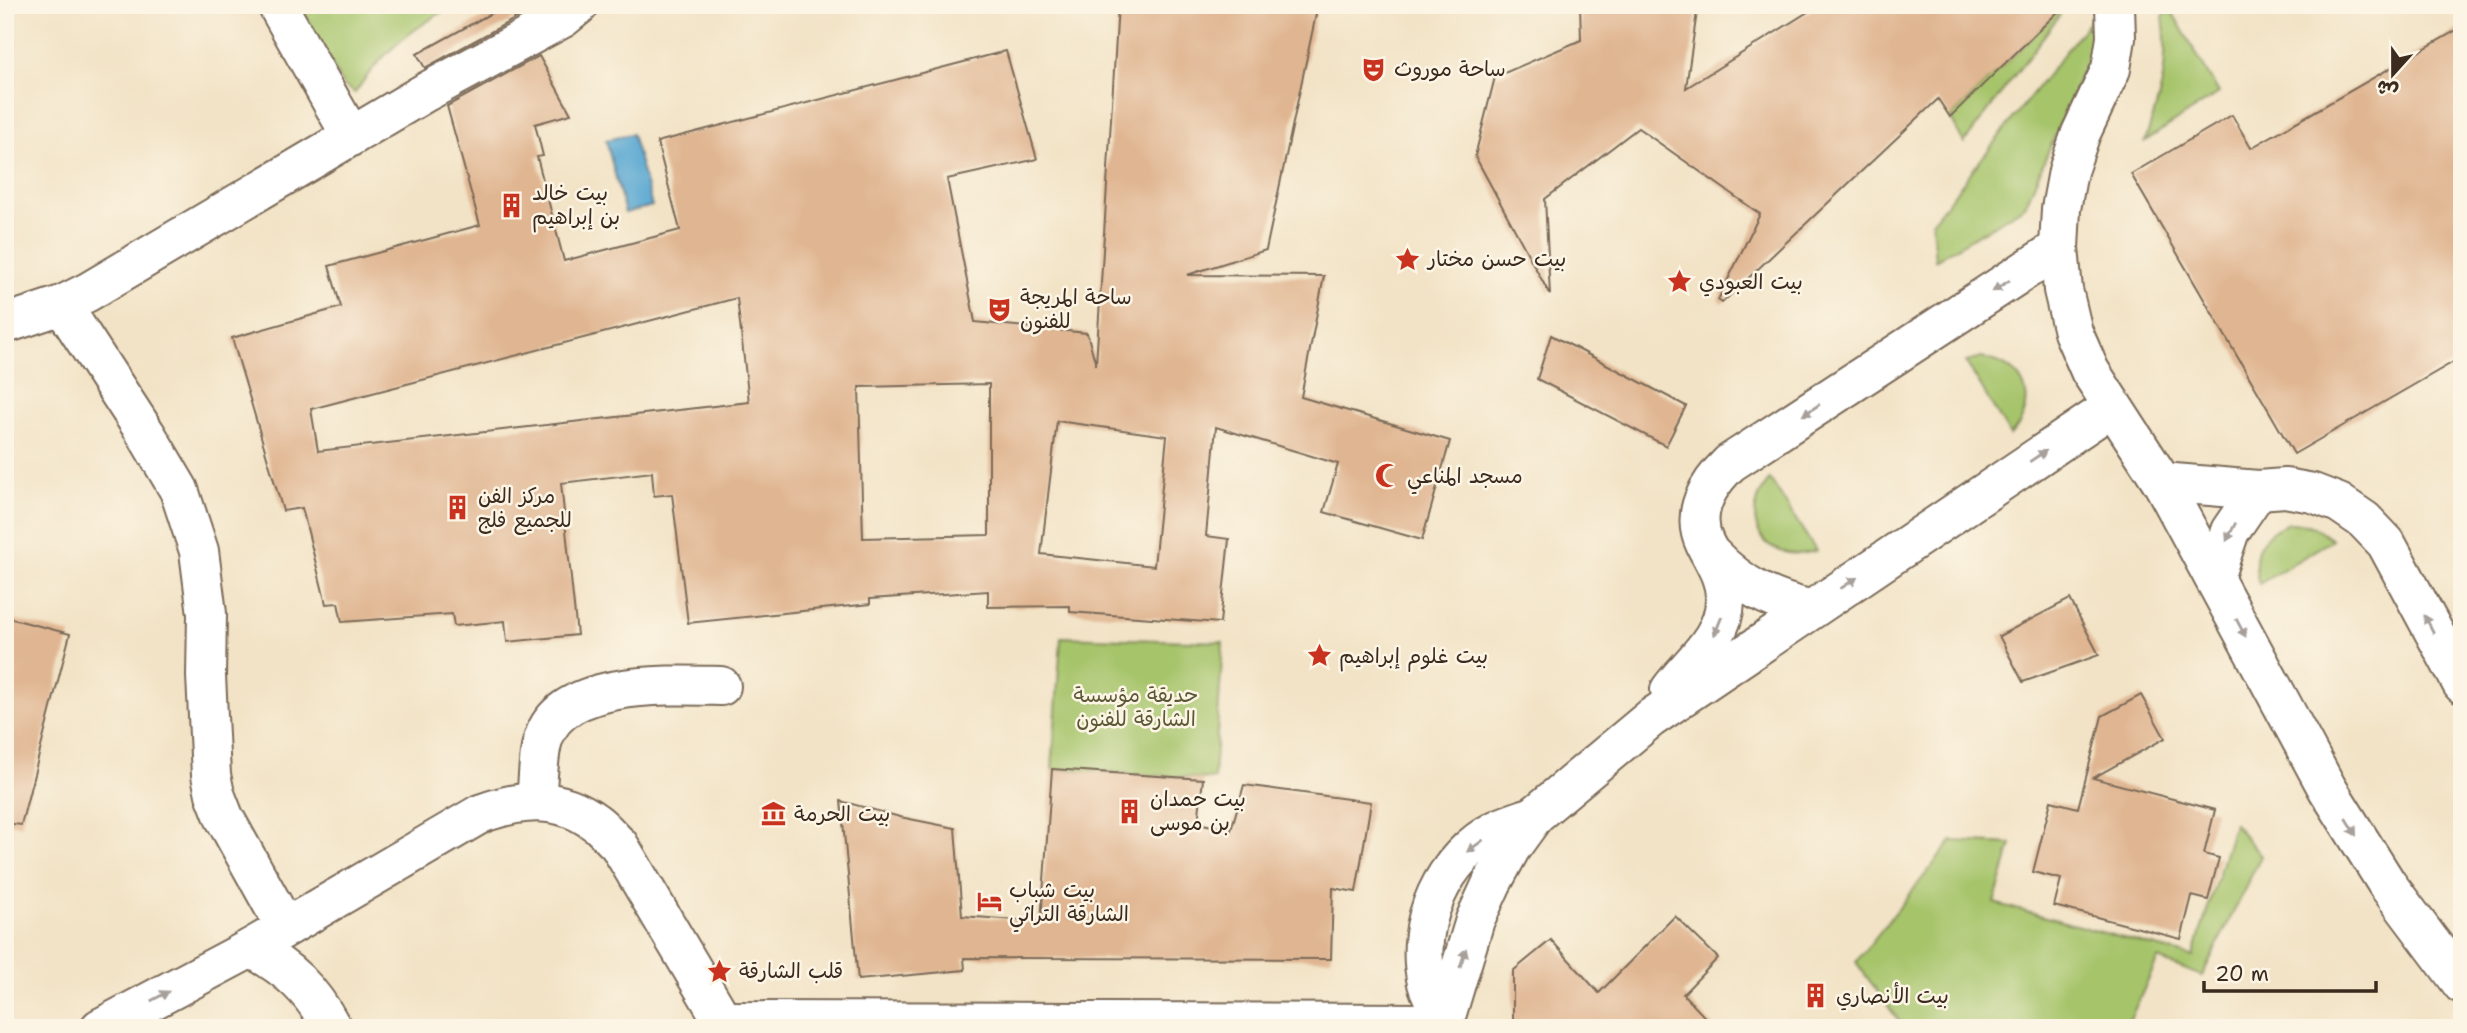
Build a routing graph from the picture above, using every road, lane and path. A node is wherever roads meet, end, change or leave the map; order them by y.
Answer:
1 (277, 5) edge
2 (579, 5) edge
3 (2115, 5) edge
4 (351, 136) junction
5 (2059, 248) junction
6 (62, 305) junction
7 (5, 324) edge
8 (2112, 407) junction
9 (2162, 482) junction
10 (2258, 490) junction
11 (1713, 556) junction
12 (2214, 578) junction
13 (1810, 609) junction
14 (2462, 684) edge
15 (721, 686) dead end
16 (1651, 718) junction
17 (536, 801) junction
18 (285, 927) junction
19 (251, 948) junction
20 (2462, 984) edge
21 (725, 1025) edge
22 (1444, 1025) edge
23 (100, 1028) edge
24 (332, 1028) edge

1 - 4 street
2 - 4 street
3 - 5 street
4 - 6 street
5 - 8 street
5 -> 11 street
6 - 7 street
6 - 18 street
8 - 9 street
13 -> 8 street
9 - 10 street
9 - 12 street
10 -> 12 street
14 -> 10 street
11 - 13 street
11 -> 16 street
12 -> 20 street
13 - 16 street
15 - 17 street
16 - 22 street
17 - 18 street
17 - 21 street
18 - 19 street
23 -> 19 street
19 - 24 street
21 - 22 street

